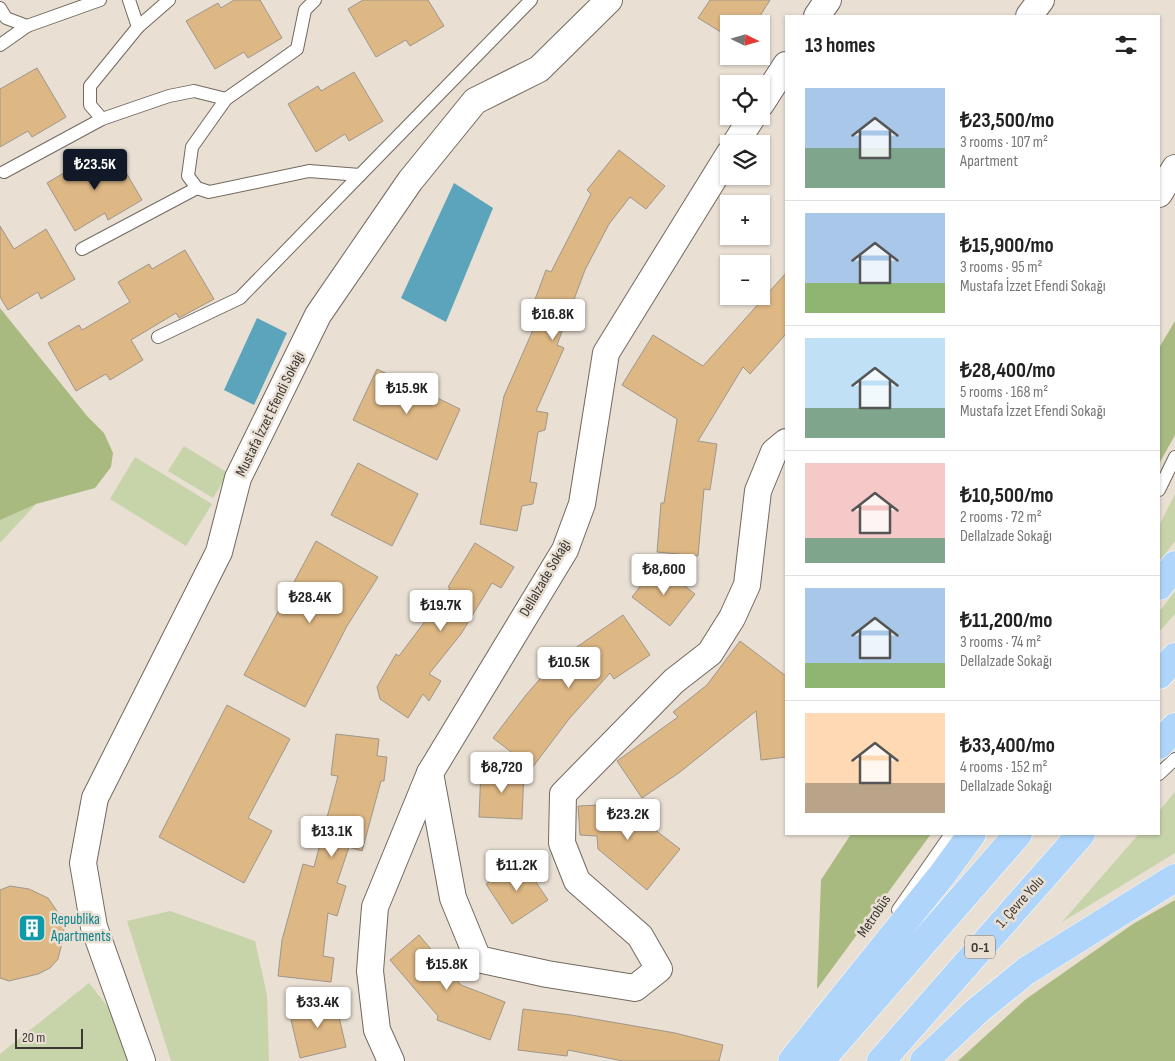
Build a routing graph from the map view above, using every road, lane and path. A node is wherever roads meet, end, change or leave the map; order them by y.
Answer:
1 (100, 0) edge
2 (129, 0) edge
3 (169, 0) edge
4 (315, 0) edge
5 (531, 0) edge
6 (828, 0) edge
7 (1041, 0) edge
8 (604, 1) edge
9 (0, 8) edge
10 (818, 15) edge
11 (1030, 15) edge
12 (27, 26) junction
13 (138, 26) junction
14 (0, 45) edge
15 (785, 67) edge
16 (770, 90) edge
17 (226, 99) junction
18 (102, 119) junction
19 (1175, 168) edge
20 (720, 169) edge
21 (4, 172) dead end
22 (360, 175) junction
23 (197, 188) junction
24 (1160, 192) edge
25 (82, 249) dead end
26 (158, 337) dead end
27 (785, 443) edge
28 (1175, 457) edge
29 (1160, 488) edge
30 (1175, 565) edge
31 (1160, 585) edge
32 (1175, 657) edge
33 (1160, 674) edge
34 (1175, 727) edge
35 (1160, 744) edge
36 (1175, 760) edge
37 (430, 773) junction
38 (1160, 773) edge
39 (949, 835) edge
40 (971, 835) edge
41 (1017, 835) edge
42 (1080, 835) edge
43 (1175, 878) edge
44 (826, 1018) junction
45 (142, 1061) edge
46 (391, 1061) edge
47 (792, 1061) edge
48 (820, 1061) edge
49 (881, 1061) edge
50 (924, 1061) edge

1 - 12 lane
2 - 13 lane
3 - 13 lane
4 - 17 lane
5 - 22 lane
6 - 10 street
7 - 11 street
8 - 45 street, Mustafa İzzet Efendi Sokağı
9 - 12 lane
12 - 14 lane
13 - 18 lane
15 - 16 street
17 - 18 lane
17 - 23 lane
18 - 21 lane
19 - 24 street
20 - 37 street, Dellalzade Sokağı
22 - 23 lane
22 - 26 lane
23 - 25 lane
27 - 37 street
28 - 29 lane
30 - 31 highway
32 - 33 highway
34 - 35 highway
36 - 38 lane
37 - 46 street, Dellalzade Sokağı
39 - 44 lane, Metrobüs
40 - 44 highway
41 - 48 highway
42 - 49 highway, 1. Çevre Yolu / O-1
43 - 50 highway
44 - 47 highway

